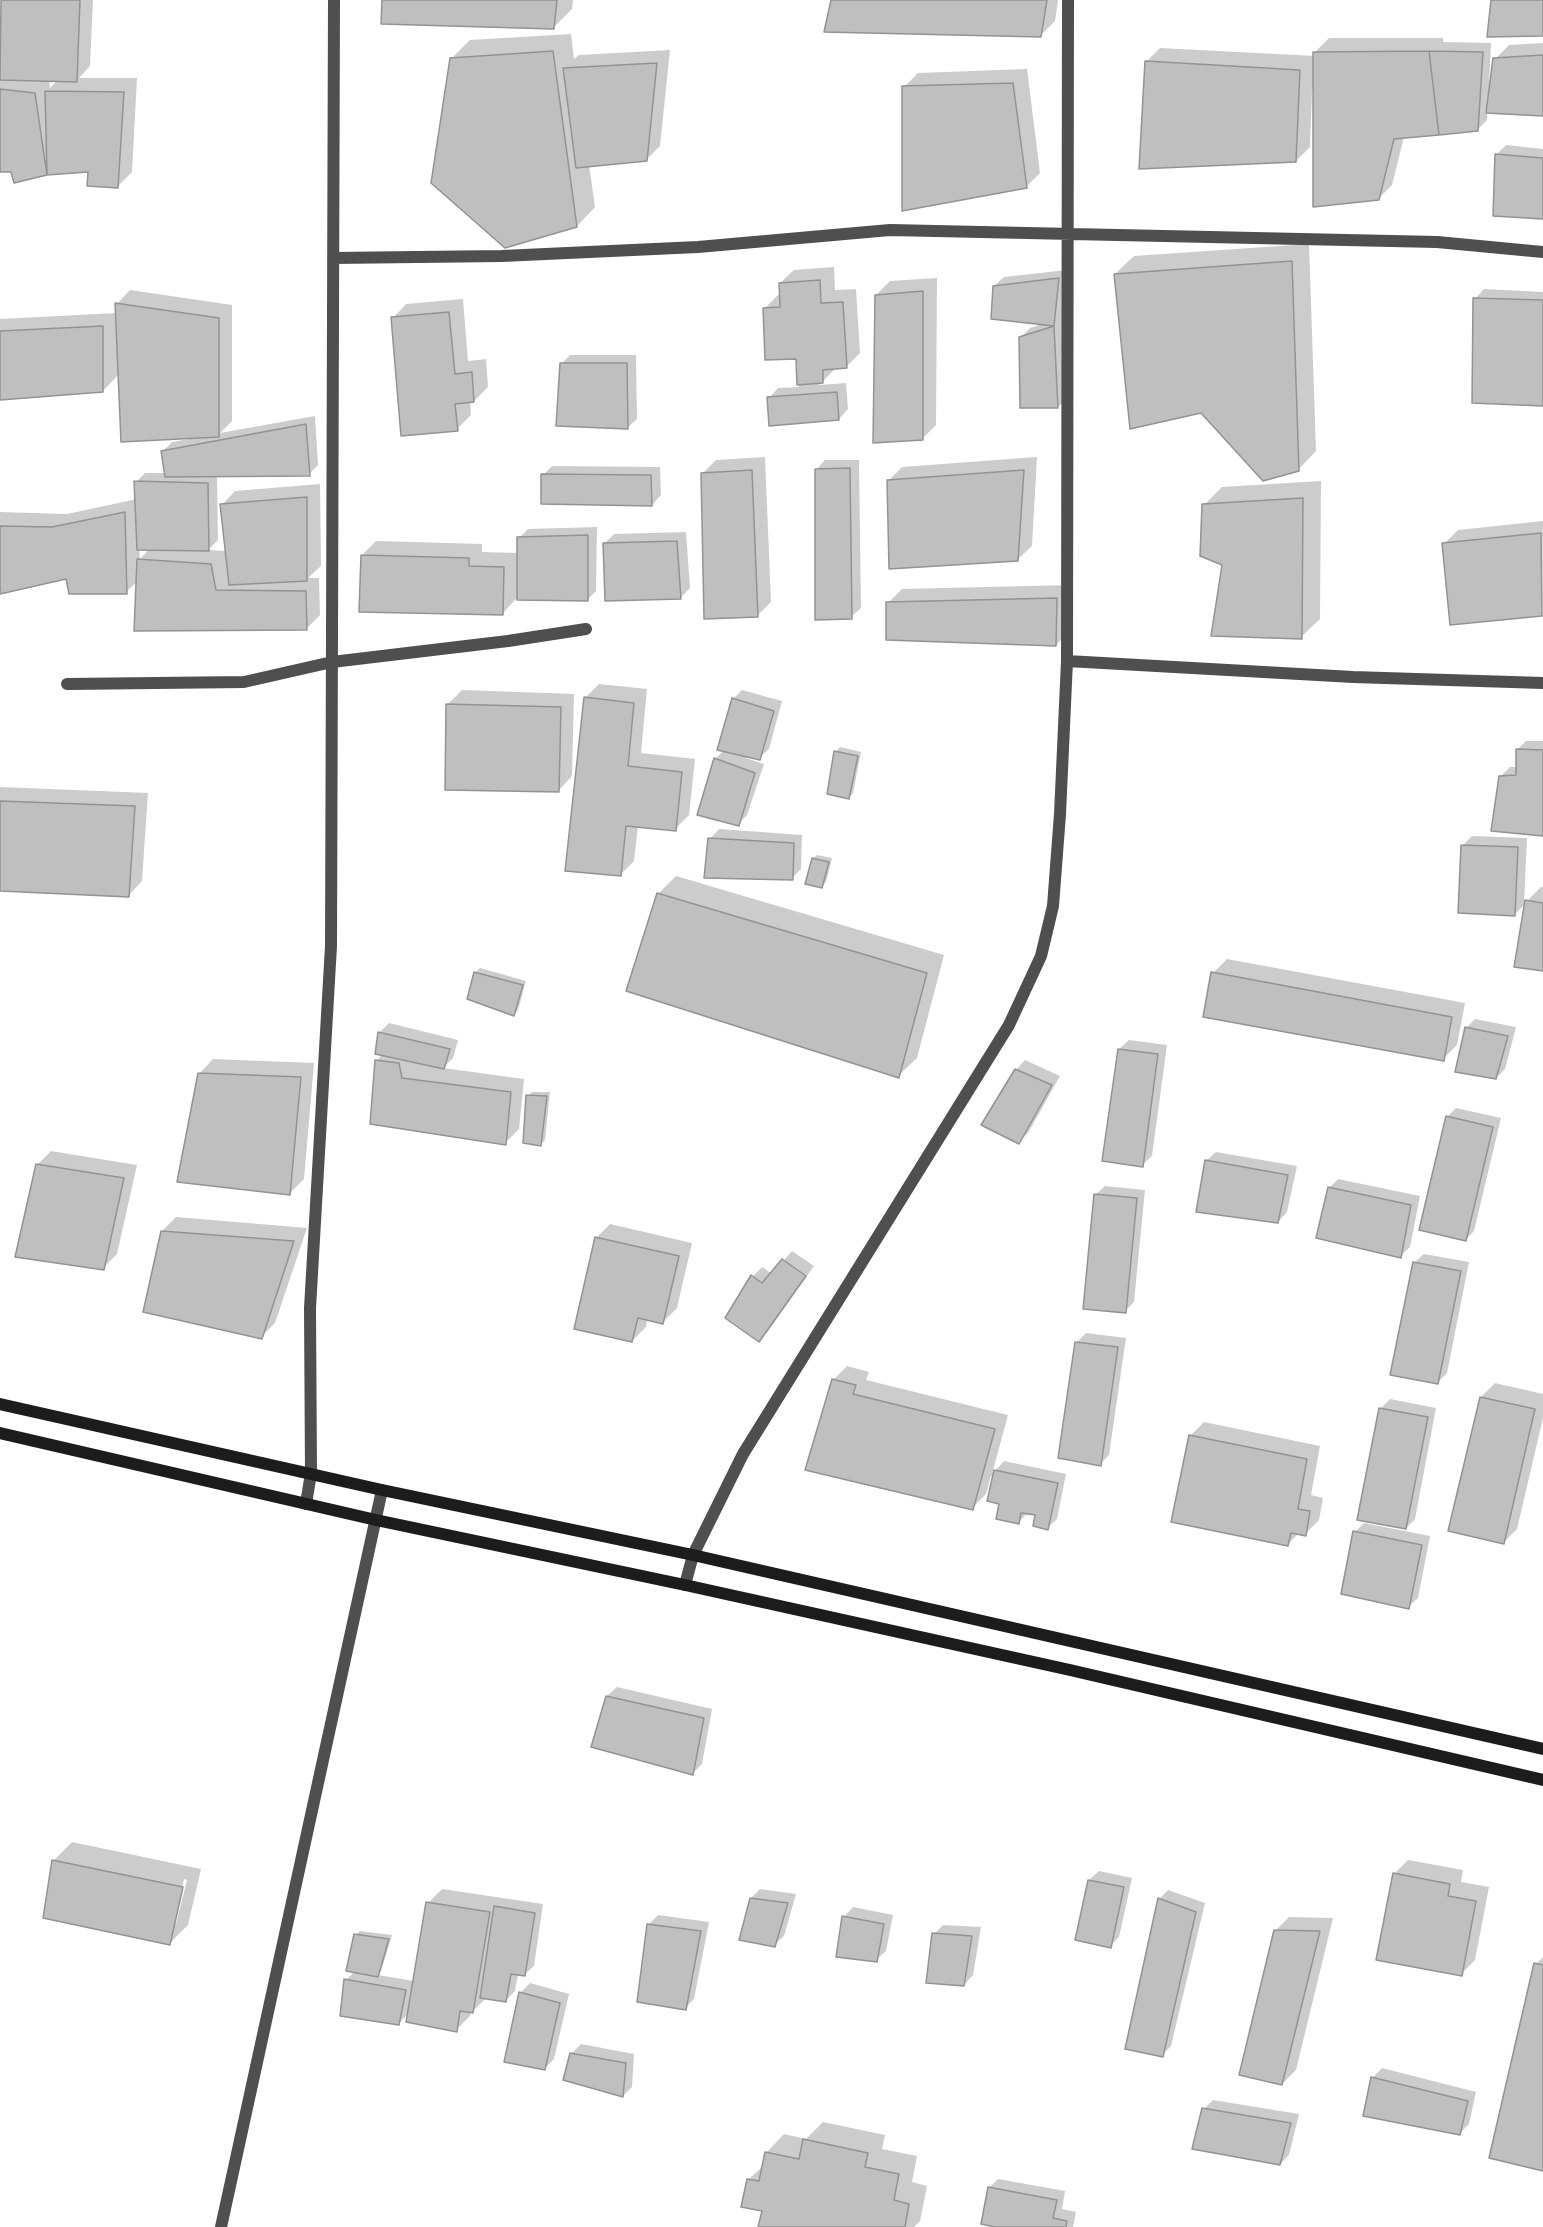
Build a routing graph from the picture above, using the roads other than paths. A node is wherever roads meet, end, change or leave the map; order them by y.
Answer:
1 (334, 0) edge
2 (1068, 0) edge
3 (1067, 233) junction
4 (1543, 252) edge
5 (333, 258) junction
6 (586, 628) dead end
7 (1067, 661) junction
8 (332, 662) junction
9 (1543, 683) edge
10 (67, 684) dead end
11 (0, 1404) edge
12 (0, 1433) edge
13 (311, 1473) junction
14 (382, 1490) junction
15 (306, 1504) junction
16 (376, 1520) junction
17 (693, 1555) junction
18 (685, 1585) junction
19 (1543, 1749) edge
20 (1543, 1780) edge
21 (221, 2227) edge

1 - 5 street
2 - 3 street
3 - 4 street
3 - 5 street
3 - 7 street
5 - 8 street
6 - 8 street
7 - 9 street
7 - 17 street
8 - 10 street
8 - 13 street
11 - 13 street
12 - 15 street
13 - 14 street
13 - 15 street
14 - 16 street
14 - 17 street
15 - 16 street
16 - 18 street
16 - 21 street
17 - 18 street
17 - 19 street
18 - 20 street

